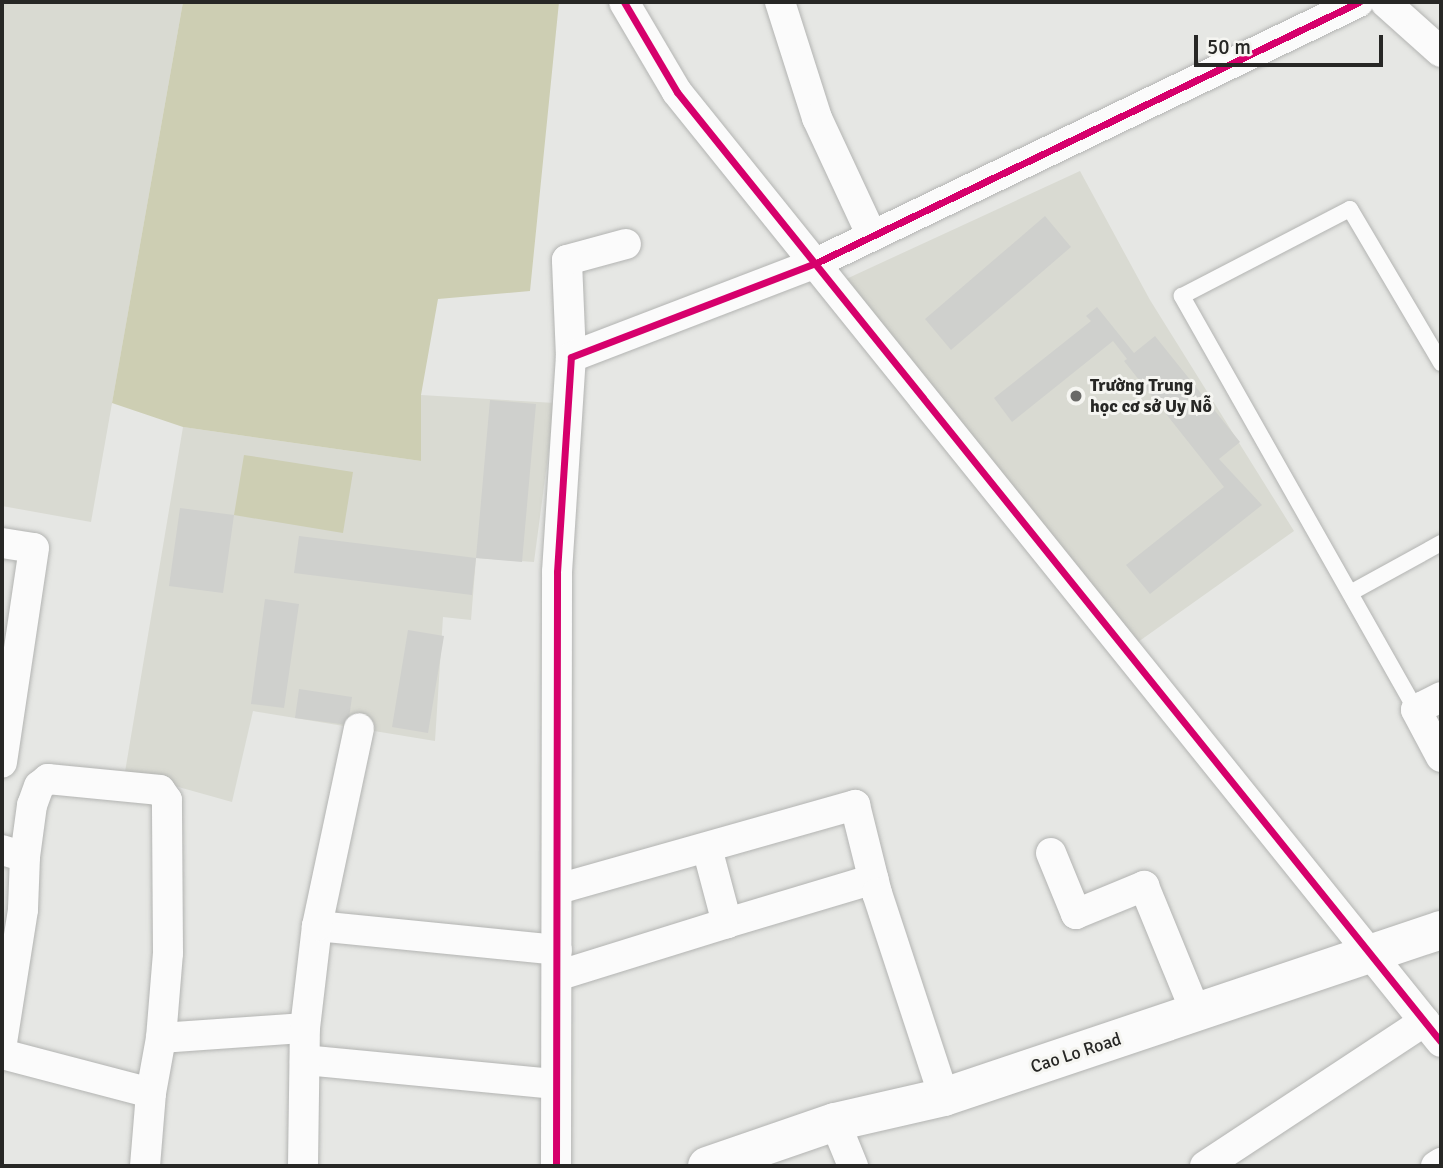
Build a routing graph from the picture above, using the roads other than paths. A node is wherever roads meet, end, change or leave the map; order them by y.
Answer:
1 (624, 2) edge
2 (780, 2) edge
3 (1359, 2) edge
4 (1385, 2) edge
5 (1441, 52) edge
6 (872, 236) junction
7 (626, 244) dead end
8 (816, 263) junction
9 (571, 358) junction
10 (1441, 363) edge
11 (1441, 542) edge
12 (2, 543) edge
13 (1352, 592) junction
14 (1429, 704) edge
15 (359, 728) dead end
16 (1441, 757) edge
17 (2, 763) edge
18 (707, 848) junction
19 (13, 853) edge
20 (1051, 853) dead end
21 (874, 879) junction
22 (558, 889) junction
23 (727, 923) junction
24 (317, 926) junction
25 (1441, 930) edge
26 (1372, 956) junction
27 (557, 963) junction
28 (1196, 1013) junction
29 (305, 1028) junction
30 (1433, 1031) edge
31 (161, 1038) junction
32 (2, 1043) edge
33 (2, 1054) edge
34 (305, 1060) junction
35 (554, 1084) junction
36 (151, 1093) junction
37 (944, 1097) junction
38 (835, 1122) junction
39 (1441, 1163) edge
40 (145, 1166) edge
41 (303, 1166) edge
42 (556, 1166) edge
43 (707, 1166) edge
44 (853, 1166) edge
45 (1205, 1166) edge
46 (1436, 1166) edge

1 - 8 street
2 - 6 street
3 - 6 street
4 - 5 street
6 - 8 street
7 - 9 street
8 - 9 street
8 - 26 street
9 - 22 street
10 - 13 lane
11 - 13 lane
12 - 17 street
13 - 14 lane
14 - 16 street
15 - 24 street
18 - 21 street
18 - 22 street
18 - 23 street
19 - 31 street
19 - 32 street
20 - 28 street
21 - 23 street
21 - 37 street
22 - 27 street
23 - 27 street
24 - 27 street
24 - 29 street
25 - 26 main road, Cao Lo Road
26 - 28 main road, Cao Lo Road
26 - 30 street
27 - 35 street
28 - 37 main road, Cao Lo Road
29 - 31 street
29 - 34 street
30 - 45 street
31 - 36 street
33 - 36 street
34 - 35 street
34 - 41 street
35 - 42 street
36 - 40 street
37 - 38 main road, Cao Lo Road
38 - 43 main road, Cao Lo Road
38 - 44 street
39 - 46 street

